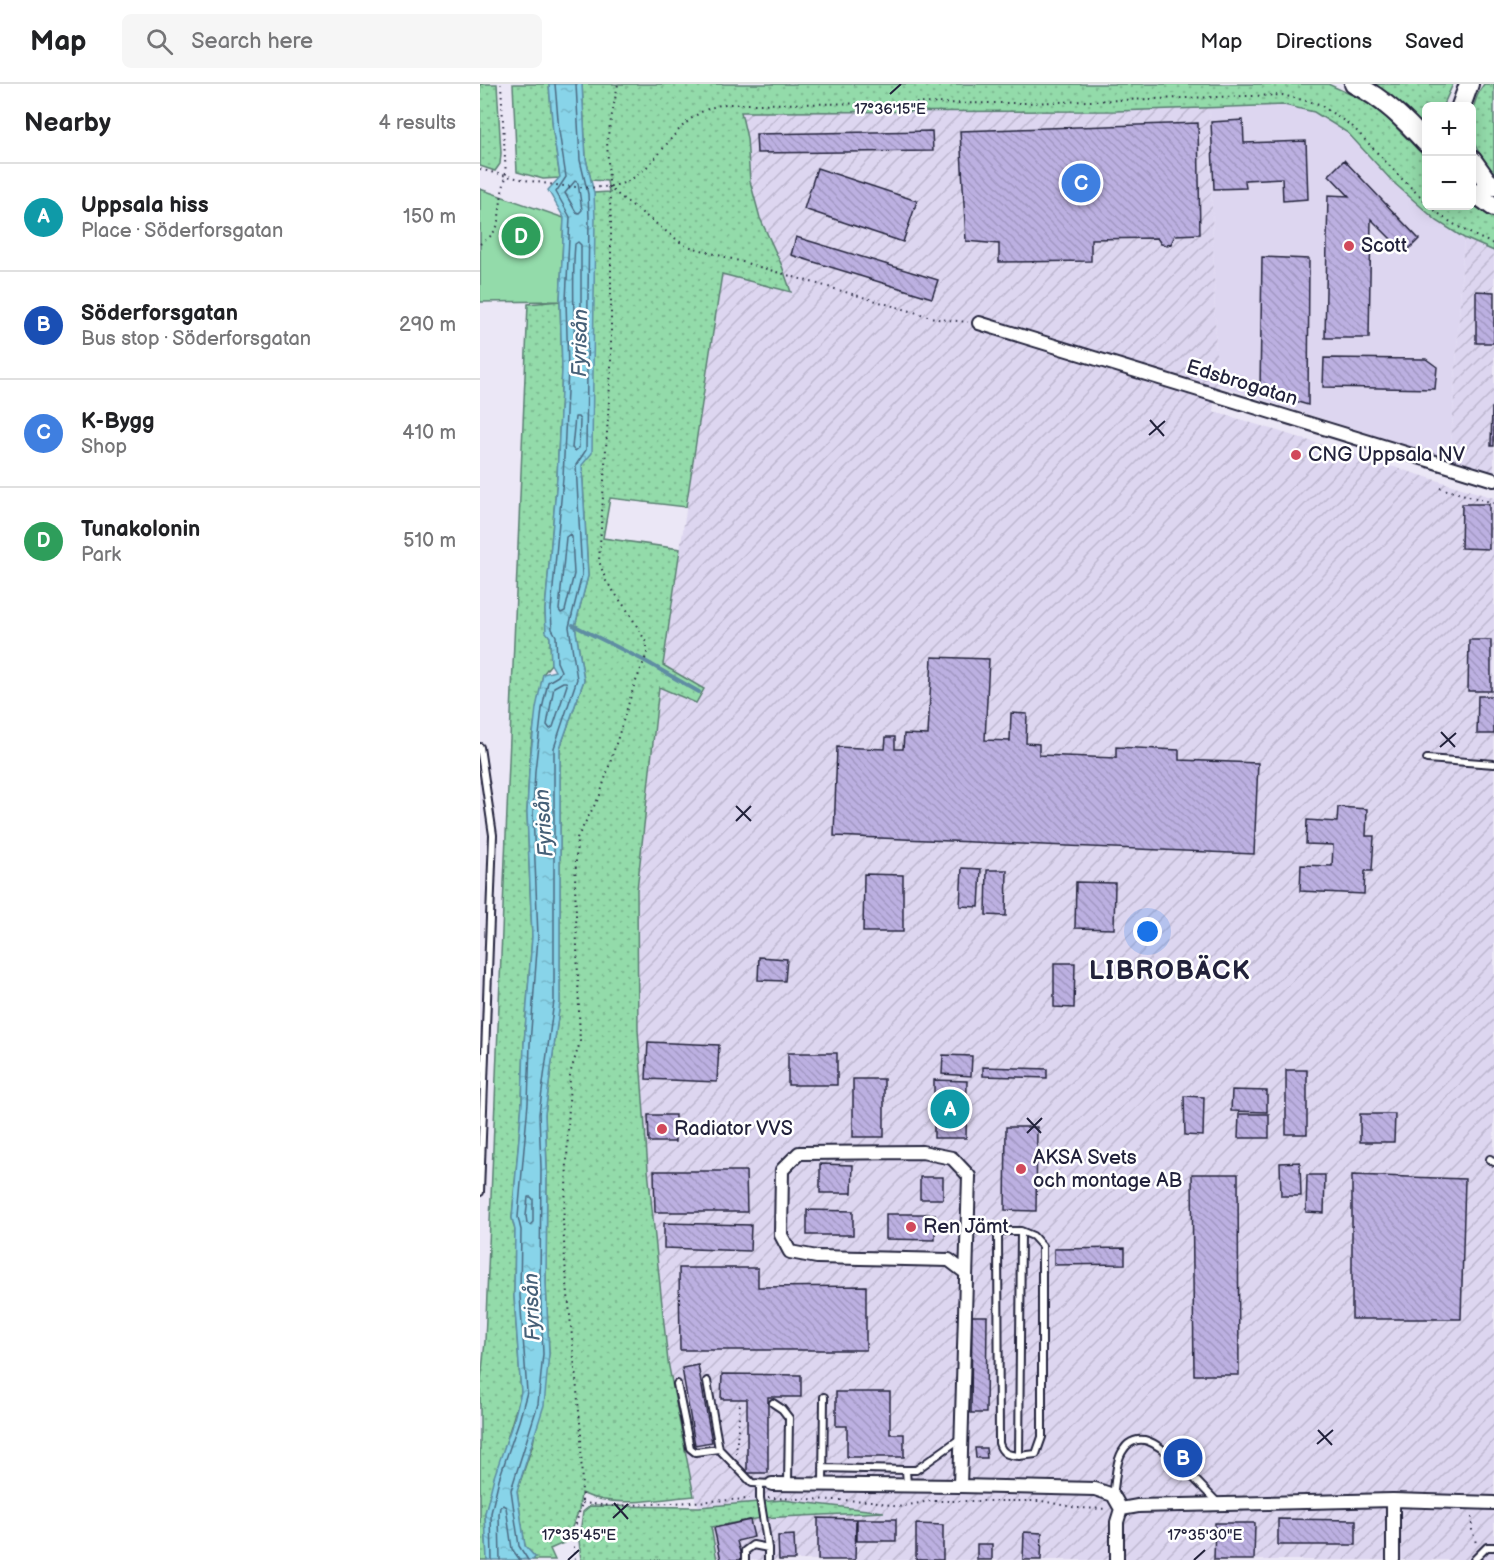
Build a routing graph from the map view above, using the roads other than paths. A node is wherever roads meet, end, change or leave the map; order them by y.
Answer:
1 (1354, 84) edge
2 (1469, 84) edge
3 (1462, 102) edge
4 (1422, 138) edge
5 (1476, 166) edge
6 (1494, 186) edge
7 (1476, 194) edge
8 (1494, 207) edge
9 (979, 323) road end
10 (1494, 480) edge
11 (480, 747) edge
12 (1427, 759) dead end
13 (1494, 764) edge
14 (480, 1192) edge
15 (967, 1229) junction
16 (998, 1231) junction
17 (1021, 1231) junction
18 (966, 1273) junction
19 (707, 1381) dead end
20 (677, 1384) dead end
21 (824, 1397) dead end
22 (773, 1403) dead end
23 (962, 1437) junction
24 (719, 1449) junction
25 (1018, 1456) junction
26 (823, 1468) junction
27 (906, 1470) junction
28 (766, 1484) junction
29 (788, 1485) junction
30 (823, 1485) junction
31 (907, 1486) junction
32 (960, 1486) junction
33 (1113, 1495) junction
34 (1393, 1500) junction
35 (1494, 1503) edge
36 (1219, 1504) junction
37 (1121, 1509) junction
38 (1494, 1547) edge
39 (768, 1548) junction
40 (745, 1560) edge
41 (768, 1560) edge
42 (1117, 1560) edge
43 (1393, 1560) edge
44 (1474, 1560) edge

1 - 4 main road
2 - 3 main road
5 - 6 main road
7 - 8 main road
9 - 10 street, Edsbrogatan
11 - 14 lane
12 - 13 lane
15 - 16 lane
15 - 18 street
15 - 18 street
16 - 17 lane
16 - 25 lane
17 - 25 lane
17 - 25 lane
18 - 23 street
19 - 24 lane
20 - 24 lane
21 - 26 lane
22 - 29 lane
23 - 27 lane
23 - 32 street
24 - 28 lane
26 - 27 lane
26 - 30 lane
27 - 31 lane
28 - 29 street
28 - 39 lane
29 - 30 street
30 - 31 street
31 - 32 street
32 - 33 street
33 - 36 lane
33 - 37 street
34 - 35 street
34 - 36 street
34 - 43 street
36 - 37 street
37 - 42 street
38 - 44 lane
39 - 40 lane
39 - 41 lane

